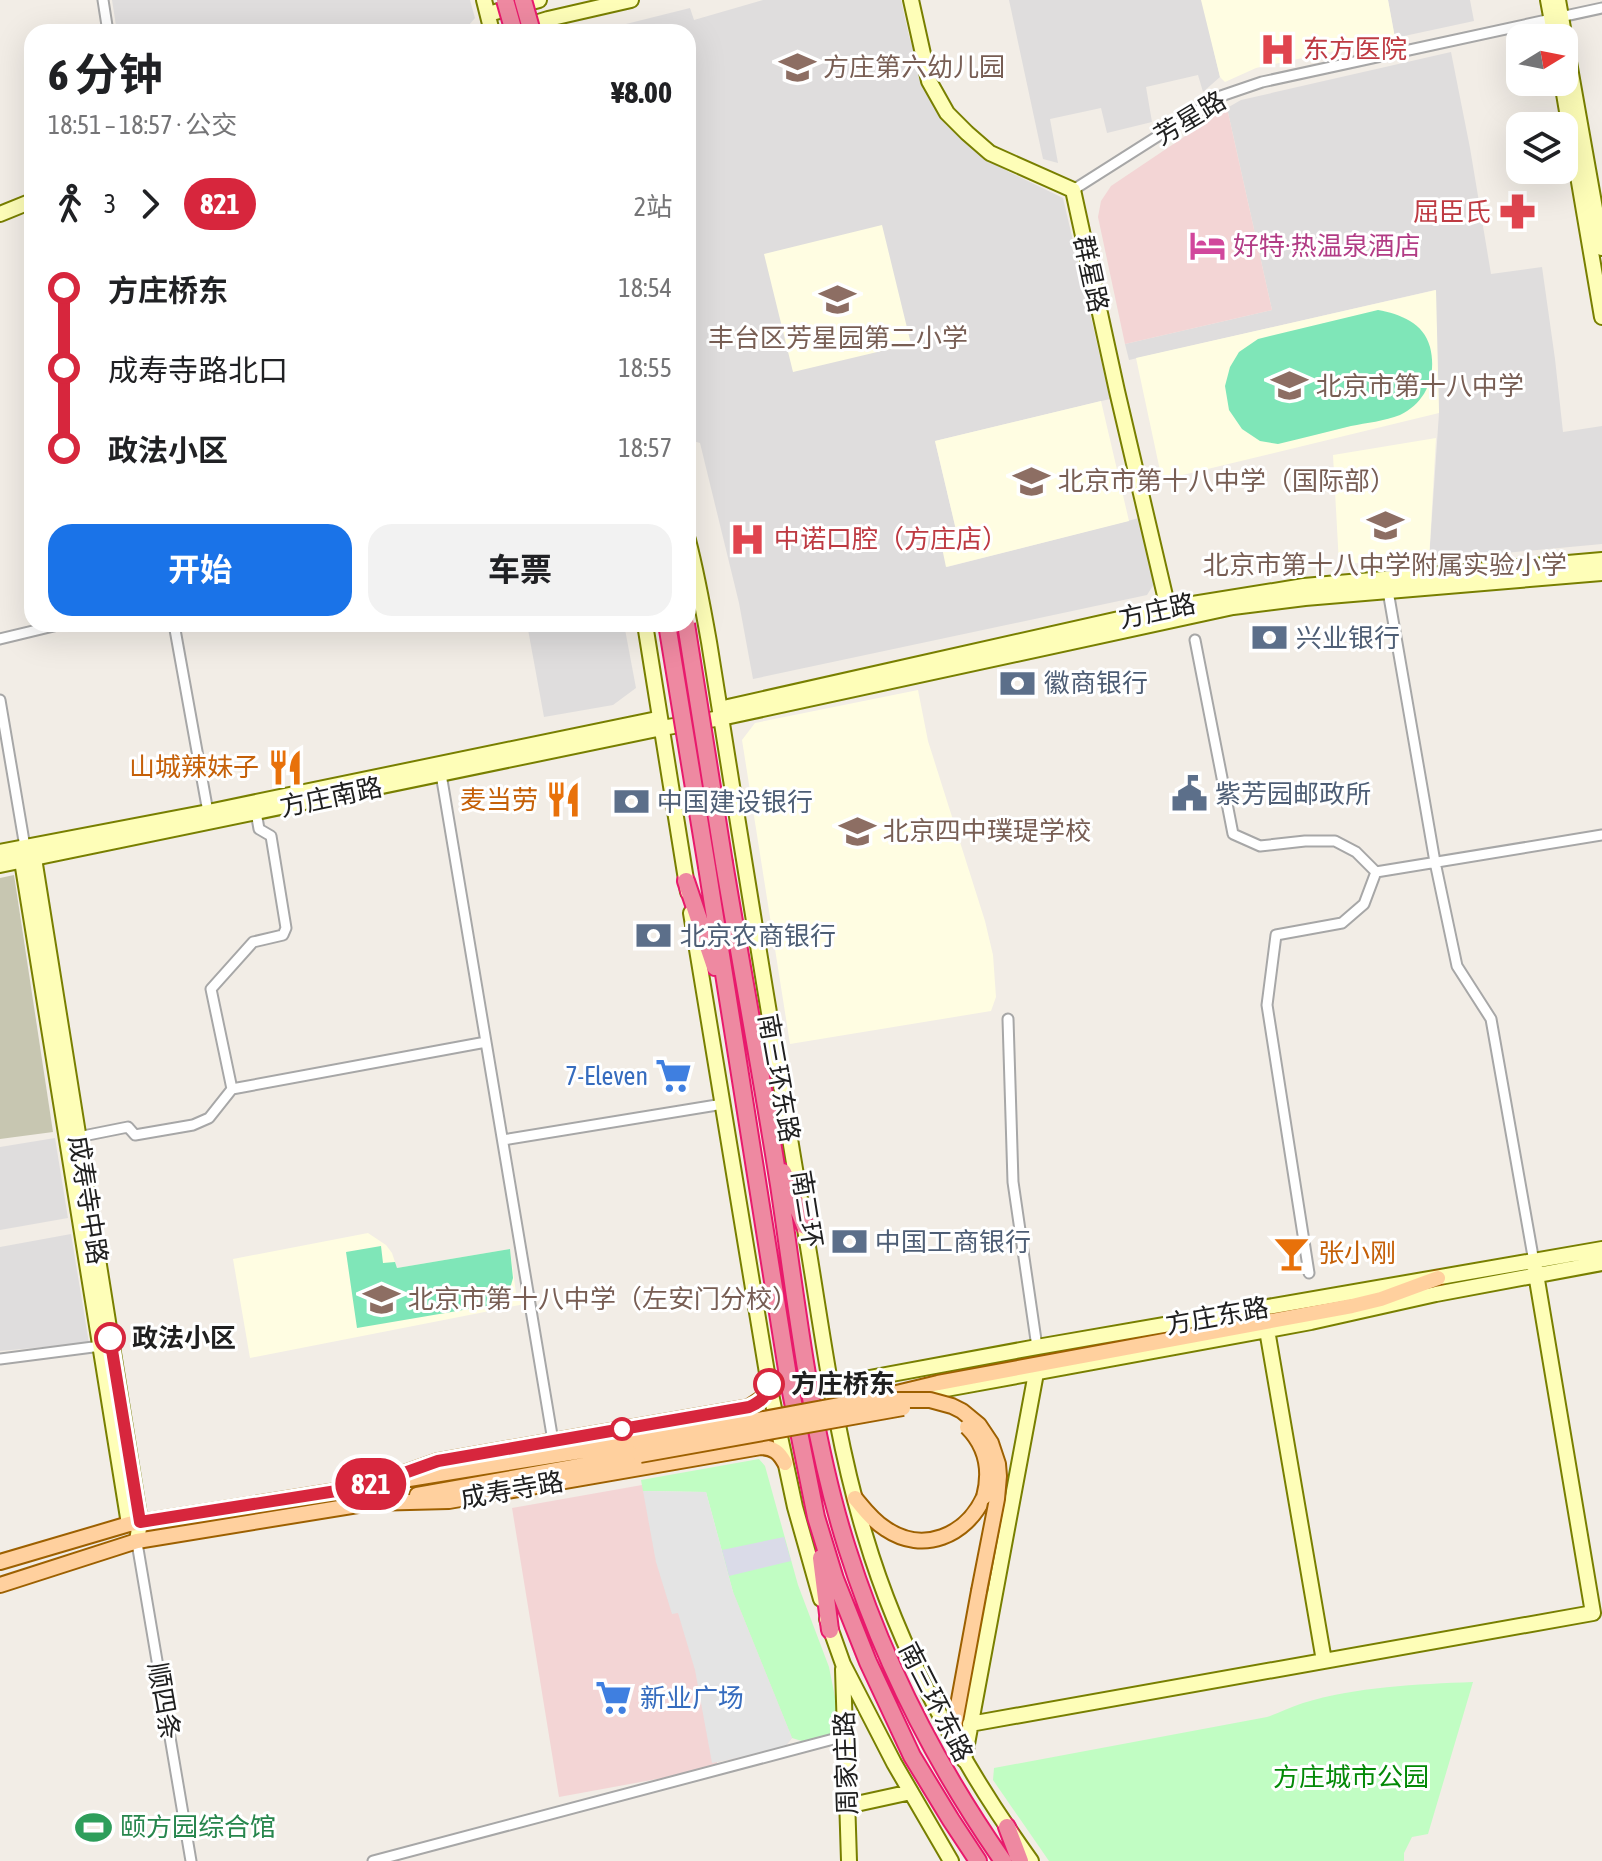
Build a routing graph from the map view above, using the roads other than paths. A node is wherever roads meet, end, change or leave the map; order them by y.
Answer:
1 (103, 0) edge
2 (505, 0) edge
3 (523, 0) edge
4 (541, 0) edge
5 (631, 0) edge
6 (911, 0) edge
7 (1548, 0) edge
8 (1558, 0) edge
9 (486, 7) edge
10 (1602, 8) edge
11 (1557, 18) junction
12 (107, 24) edge
13 (512, 24) edge
14 (530, 24) edge
15 (549, 24) edge
16 (556, 24) edge
17 (1556, 24) edge
18 (1564, 96) edge
19 (1073, 190) junction
20 (24, 204) edge
21 (0, 214) edge
22 (1602, 248) edge
23 (1602, 317) edge
24 (1602, 560) edge
25 (1602, 573) edge
26 (696, 575) edge
27 (1388, 591) junction
28 (1170, 614) junction
29 (29, 632) edge
30 (175, 632) edge
31 (646, 632) edge
32 (669, 632) edge
33 (687, 632) edge
34 (0, 639) edge
35 (1195, 640) dead end
36 (0, 700) edge
37 (721, 713) junction
38 (662, 723) junction
39 (441, 774) junction
40 (208, 812) junction
41 (256, 812) junction
42 (1602, 835) edge
43 (0, 852) edge
44 (27, 855) junction
45 (1435, 862) junction
46 (0, 865) edge
47 (715, 865) junction
48 (1376, 872) junction
49 (686, 881) junction
50 (729, 1005) junction
51 (1008, 1019) dead end
52 (486, 1042) junction
53 (232, 1089) junction
54 (723, 1104) junction
55 (78, 1137) junction
56 (503, 1140) junction
57 (772, 1146) junction
58 (805, 1226) junction
59 (1602, 1249) edge
60 (1602, 1263) edge
61 (1535, 1268) junction
62 (1309, 1273) dead end
63 (1438, 1278) junction
64 (1267, 1330) junction
65 (101, 1346) junction
66 (1037, 1347) junction
67 (0, 1359) edge
68 (1036, 1373) junction
69 (769, 1385) junction
70 (832, 1385) junction
71 (867, 1400) junction
72 (836, 1408) junction
73 (662, 1422) junction
74 (553, 1441) junction
75 (639, 1448) junction
76 (670, 1463) junction
77 (785, 1463) junction
78 (368, 1486) junction
79 (855, 1498) junction
80 (370, 1503) junction
81 (816, 1517) junction
82 (134, 1523) junction
83 (137, 1541) junction
84 (0, 1562) edge
85 (0, 1585) edge
86 (830, 1630) junction
87 (1324, 1661) junction
88 (843, 1664) junction
89 (970, 1724) junction
90 (845, 1736) junction
91 (952, 1738) junction
92 (964, 1760) junction
93 (911, 1792) junction
94 (847, 1806) junction
95 (1007, 1827) junction
96 (191, 1861) edge
97 (373, 1861) edge
98 (849, 1861) edge
99 (951, 1861) edge
100 (978, 1861) edge
101 (1003, 1861) edge
102 (1020, 1861) edge
103 (1031, 1861) edge

1 - 12 street
2 - 13 highway, bridge
3 - 14 highway, bridge
4 - 9 street
4 - 15 street
5 - 16 street
6 - 19 street
7 - 11 street
8 - 11 street
10 - 11 street, 芳星路
11 - 17 street
11 - 19 street, 芳星路
11 - 22 street
18 - 23 street
19 - 28 street, 群星路
20 - 21 street
24 - 28 street, 方庄路
25 - 27 street, 方庄路
26 - 37 street, 南三环东路
27 - 28 street, 方庄路
27 - 45 street
28 - 37 street, 方庄路
29 - 34 street
30 - 40 street
31 - 38 street
32 - 47 highway, 南三环, bridge
33 - 47 highway, 南三环, bridge
35 - 48 street
36 - 44 street
37 - 38 street, 方庄路
37 - 58 street, 南三环东路
38 - 39 street, 方庄南路
38 - 40 street, 方庄南路
38 - 49 street
39 - 41 street, 方庄南路
39 - 52 street
40 - 44 street, 方庄南路
41 - 44 street, 方庄南路
41 - 53 street
42 - 45 street
43 - 44 street, 方庄南路
44 - 46 street, 方庄南路
44 - 55 street, 成寿寺中路
44 - 65 street, 成寿寺中路
45 - 48 street
45 - 61 street
47 - 50 highway, 南三环
47 - 57 highway, 南三环
48 - 62 street
49 - 50 highway
49 - 54 street
50 - 81 highway, 南三环
51 - 66 street
52 - 53 street
52 - 56 street
53 - 55 street
54 - 56 street
54 - 69 street
55 - 82 street, 成寿寺中路
56 - 74 street
57 - 58 highway
57 - 101 highway, 南三环
58 - 70 street, 南三环东路
59 - 61 street, 方庄东路
60 - 61 street
61 - 63 street, 方庄东路
61 - 64 street
61 - 87 street
63 - 66 street, 方庄东路
63 - 71 main road, bridge
64 - 68 street
64 - 87 street
65 - 67 street
65 - 82 street, 成寿寺中路
66 - 70 street, 方庄东路
68 - 72 street
68 - 89 street
69 - 73 main road, 成寿寺路
69 - 77 street
70 - 72 street, 南三环东路
71 - 75 main road, bridge
71 - 91 main road, bridge
72 - 79 street, 南三环东路
73 - 74 main road, 成寿寺路
73 - 76 main road
74 - 78 main road, 成寿寺路
75 - 78 main road
75 - 79 main road, bridge
75 - 80 main road
76 - 77 main road, 成寿寺路
76 - 80 main road, 成寿寺路
77 - 86 street
78 - 82 main road, 成寿寺路
79 - 91 street, 南三环东路
80 - 83 main road, 成寿寺路
81 - 86 highway
81 - 100 highway, 南三环
82 - 83 street, 成寿寺中路
82 - 84 main road, 成寿寺路
83 - 85 main road, 成寿寺路
83 - 96 street, 顺四条
86 - 88 street
87 - 89 street
88 - 90 street, 周家庄路
88 - 93 street
89 - 92 street
90 - 94 street, 周家庄路
90 - 97 street
91 - 92 street, 南三环东路
92 - 95 street, 南三环东路
93 - 94 street
93 - 99 street
94 - 98 street, 周家庄路
95 - 102 highway
95 - 103 street, 南三环东路

